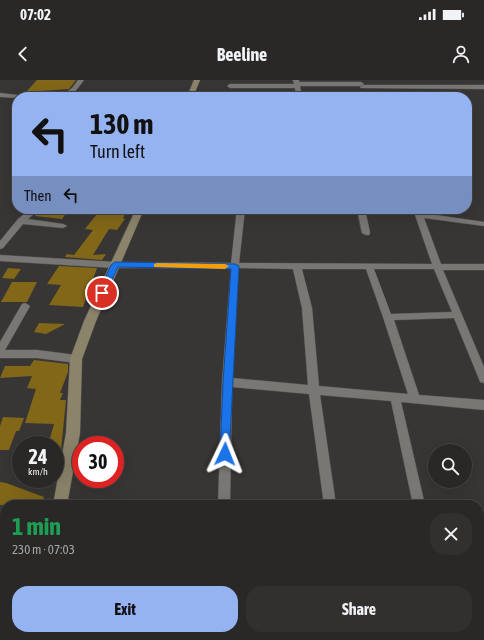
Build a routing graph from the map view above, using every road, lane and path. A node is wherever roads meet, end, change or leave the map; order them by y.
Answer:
1 (81, 80) edge
2 (197, 80) edge
3 (440, 80) edge
4 (297, 83) edge
5 (230, 86) dead end
6 (362, 86) edge
7 (444, 87) junction
8 (484, 87) edge
9 (71, 92) edge
10 (192, 92) edge
11 (0, 95) edge
12 (12, 96) edge
13 (30, 214) edge
14 (138, 214) edge
15 (240, 214) edge
16 (362, 214) edge
17 (419, 214) edge
18 (429, 214) edge
19 (21, 221) junction
20 (484, 224) edge
21 (63, 226) dead end
22 (366, 234) dead end
23 (0, 246) edge
24 (0, 258) edge
25 (115, 265) junction
26 (235, 266) junction
27 (297, 267) junction
28 (369, 267) junction
29 (484, 267) edge
30 (438, 268) junction
31 (25, 306) dead end
32 (458, 315) junction
33 (388, 317) junction
34 (0, 351) edge
35 (0, 354) edge
36 (76, 359) junction
37 (484, 379) edge
38 (228, 382) junction
39 (314, 391) junction
40 (395, 397) junction
41 (415, 398) junction
42 (484, 405) edge
43 (61, 500) edge
44 (224, 500) edge
45 (329, 500) edge
46 (418, 500) edge

1 - 9 street
2 - 10 main road
3 - 7 street
4 - 5 street
4 - 6 street
6 - 7 street
7 - 8 street
11 - 12 street
13 - 19 street
14 - 25 main road
15 - 26 street
16 - 22 street
17 - 30 street
18 - 20 street
19 - 21 street
19 - 23 street
24 - 25 street
25 - 26 street
25 - 36 main road
26 - 27 street
26 - 38 street
27 - 28 street
27 - 39 street
28 - 30 street
28 - 33 street
29 - 30 street
30 - 32 street
31 - 34 street
32 - 33 street
32 - 37 street
33 - 41 street
35 - 36 street
36 - 43 main road
38 - 39 street
38 - 44 street
39 - 40 street
39 - 45 street
40 - 41 street
40 - 46 street
41 - 42 street

